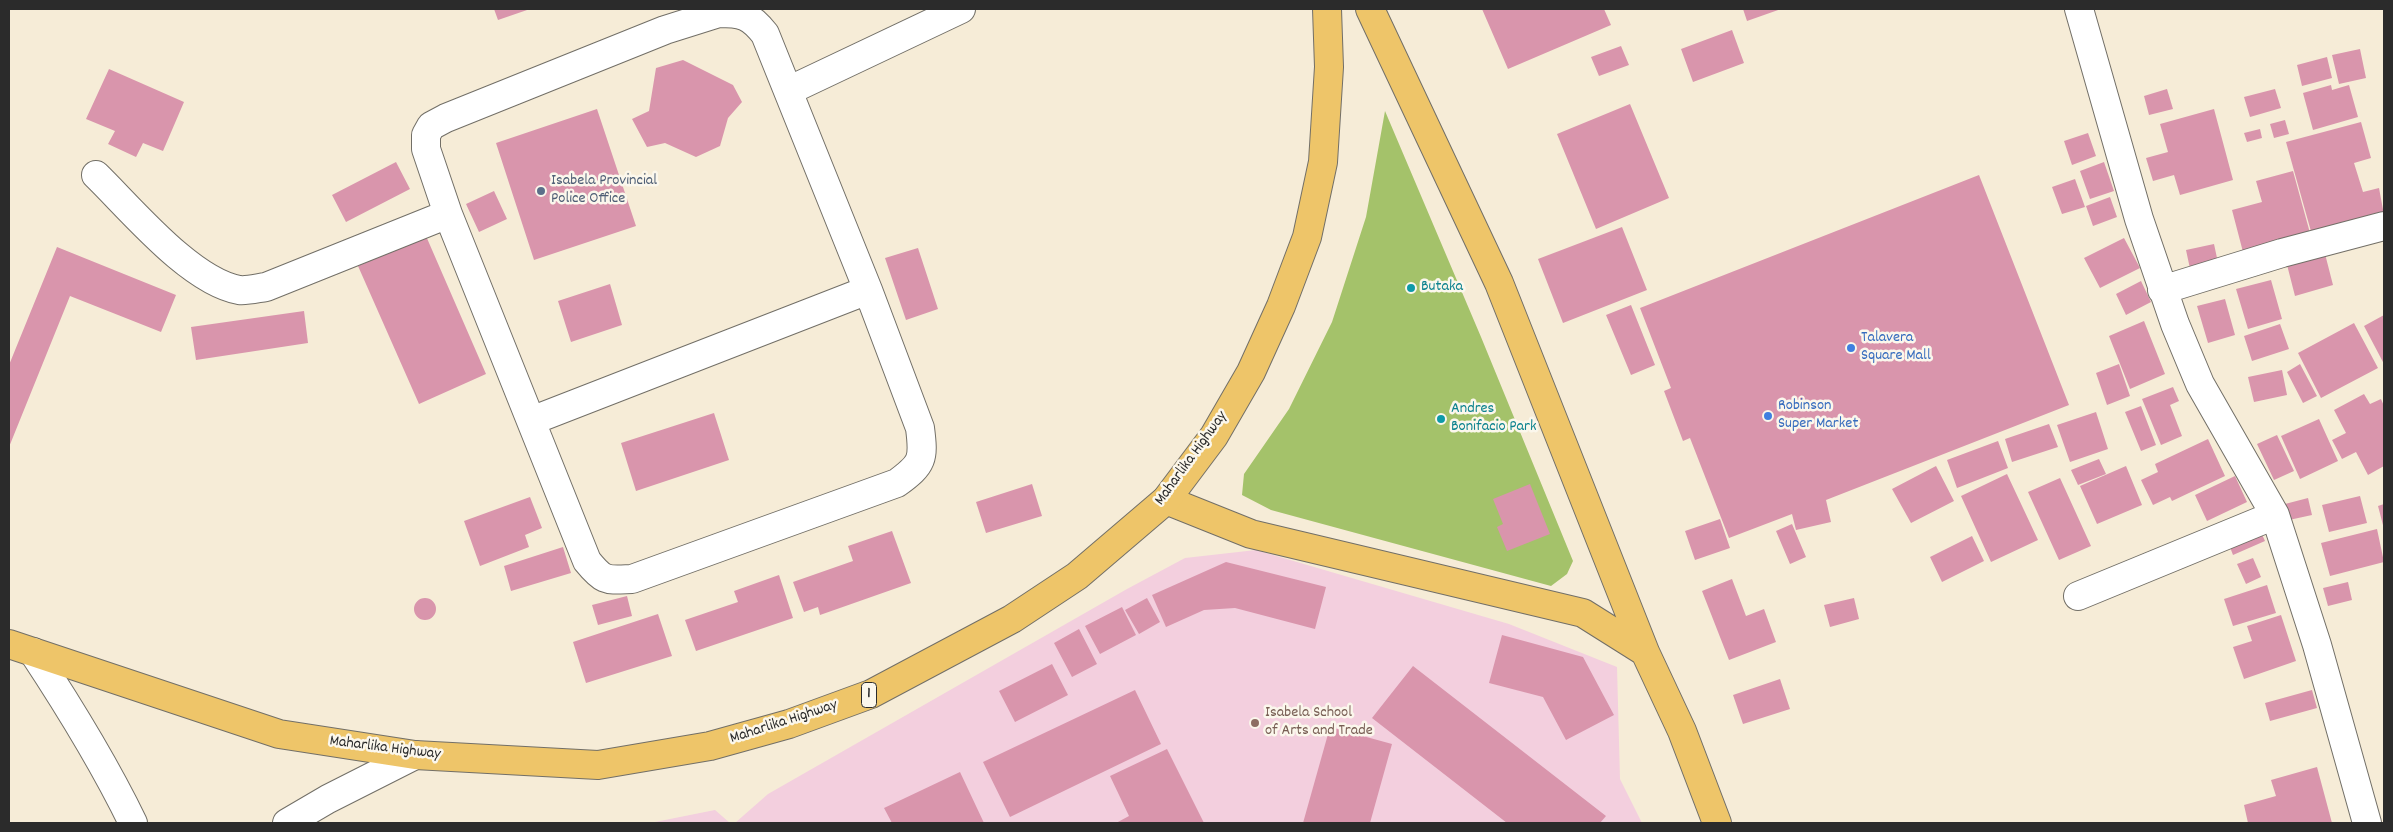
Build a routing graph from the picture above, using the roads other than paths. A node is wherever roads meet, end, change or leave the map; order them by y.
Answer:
1 (960, 9) edge
2 (1327, 9) edge
3 (1370, 9) edge
4 (2079, 9) edge
5 (662, 19) edge
6 (788, 91) junction
7 (96, 174) dead end
8 (448, 214) junction
9 (2384, 226) edge
10 (868, 290) junction
11 (2162, 290) junction
12 (531, 421) junction
13 (1166, 500) junction
14 (2274, 515) junction
15 (2078, 596) dead end
16 (21, 648) edge
17 (1645, 652) junction
18 (415, 755) junction
19 (133, 823) edge
20 (287, 823) edge
21 (1717, 823) edge
22 (2367, 823) edge

1 - 6 street
2 - 13 main road, Maharlika Highway / 1
3 - 17 main road
4 - 11 street
5 - 6 street
5 - 8 street
6 - 10 street
7 - 8 street
8 - 12 street
9 - 11 street
10 - 12 street
10 - 12 street
11 - 14 street
13 - 17 main road
13 - 18 main road, Maharlika Highway / 1
14 - 15 street
14 - 22 street
16 - 18 main road, Maharlika Highway / 1
16 - 19 street
17 - 21 main road
18 - 20 street

